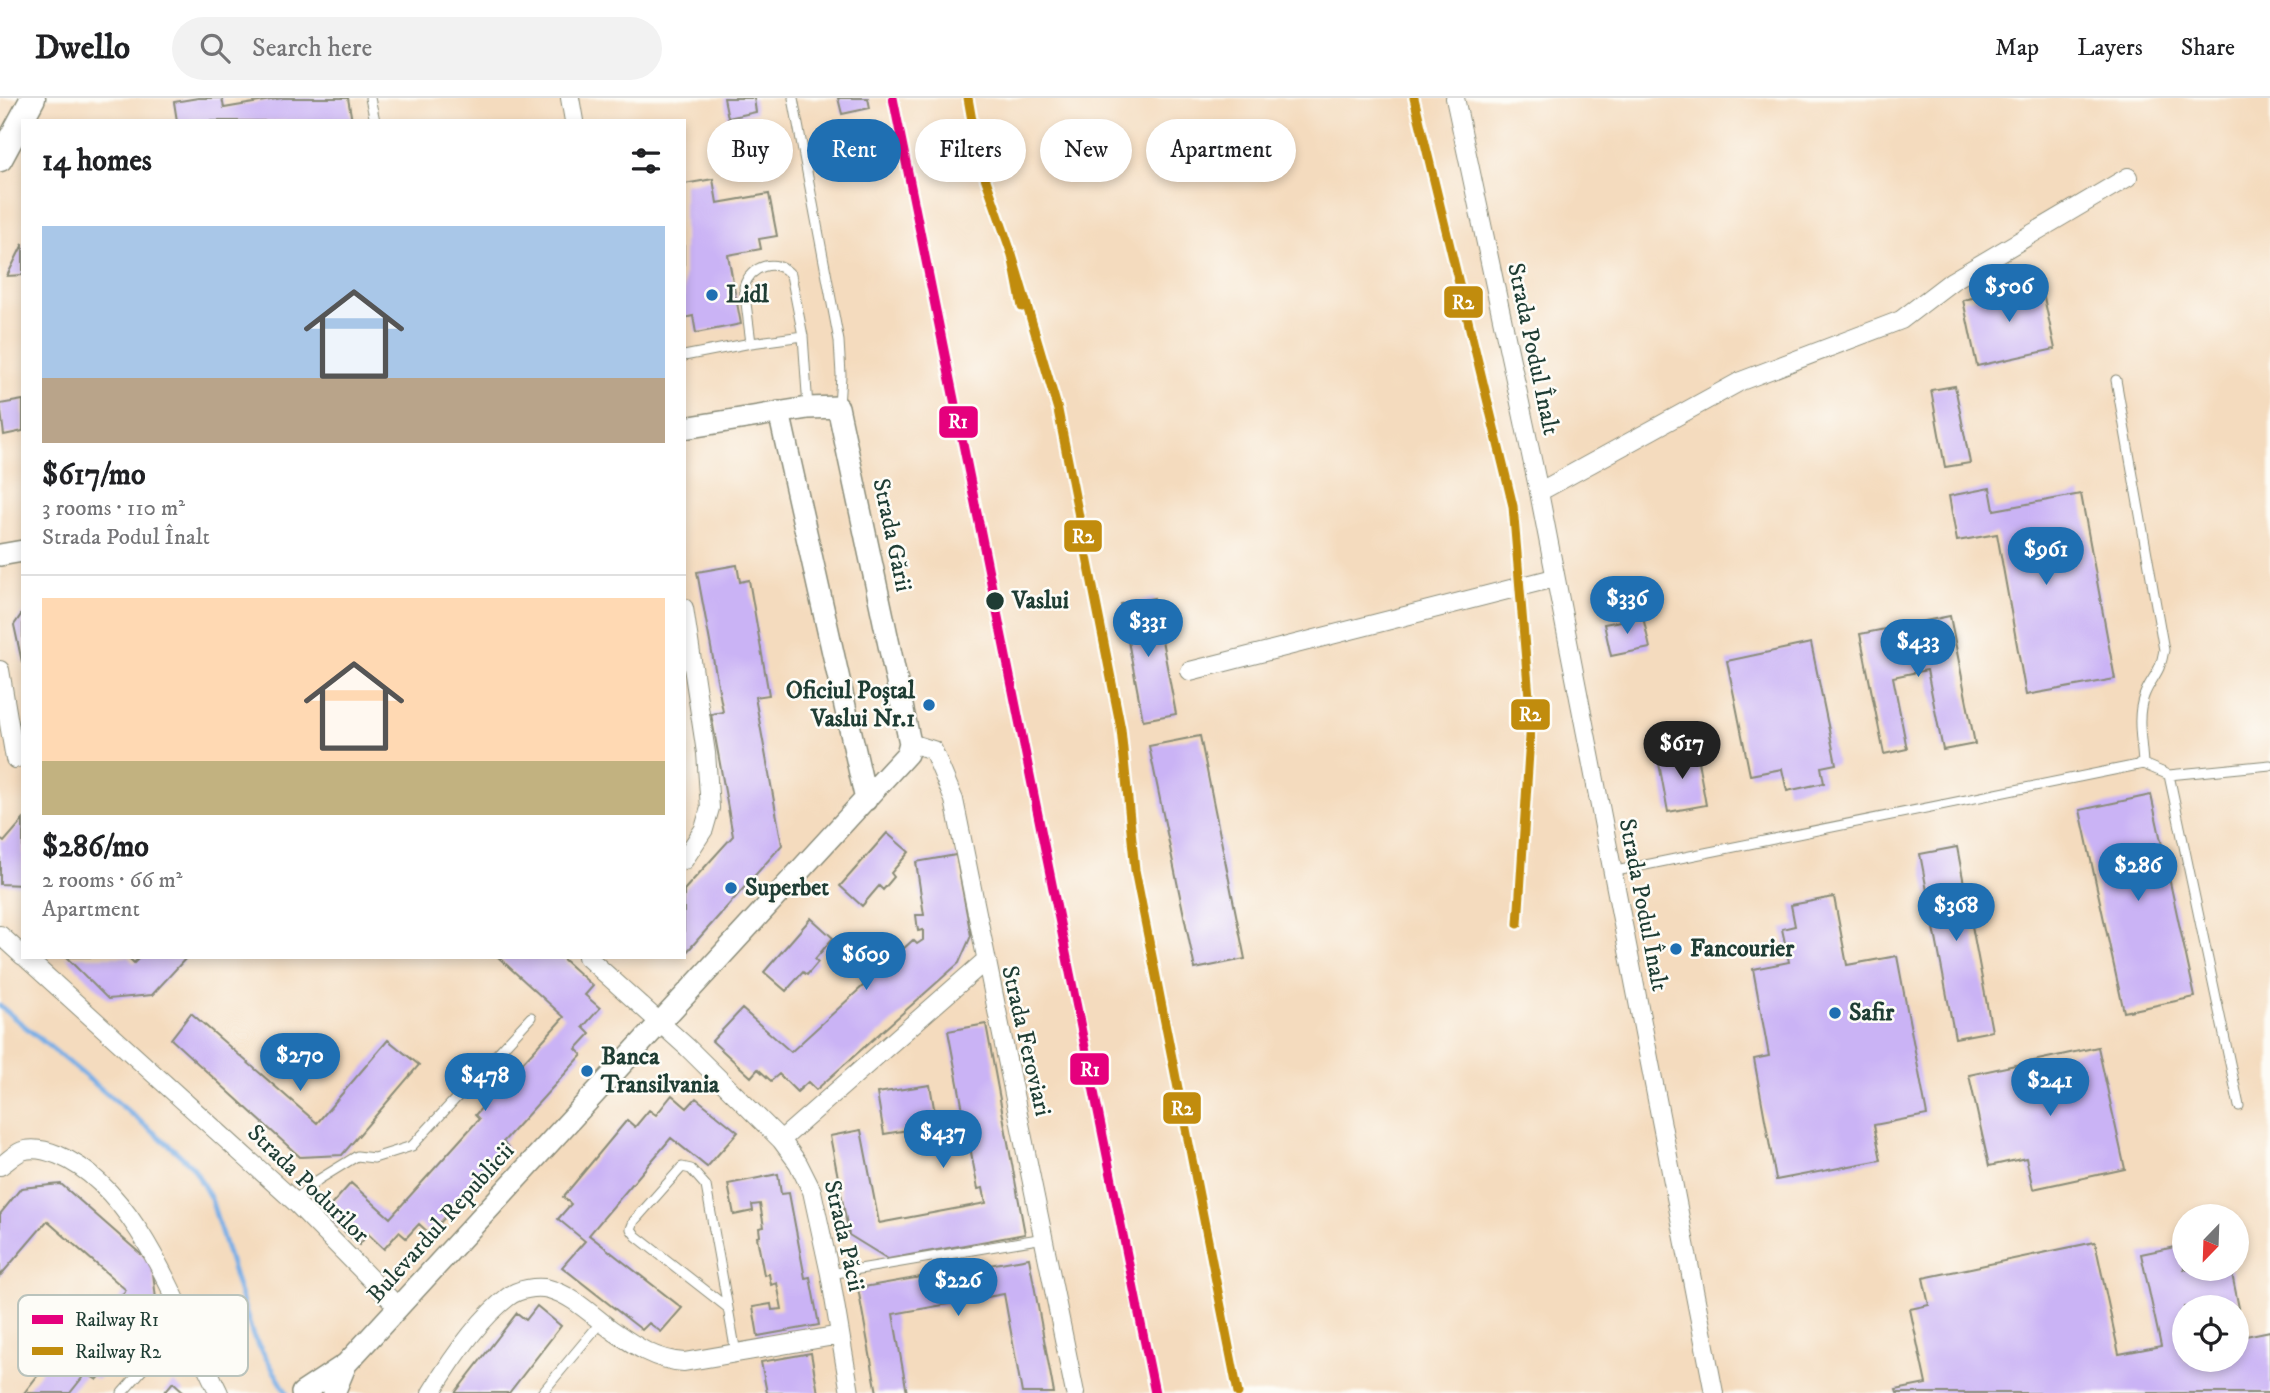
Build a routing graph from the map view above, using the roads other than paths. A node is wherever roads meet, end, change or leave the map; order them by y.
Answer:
1 (33, 98) edge
2 (370, 98) edge
3 (570, 98) edge
4 (793, 98) edge
5 (1455, 98) edge
6 (22, 119) edge
7 (375, 119) edge
8 (574, 119) edge
9 (21, 120) edge
10 (0, 159) edge
11 (2129, 177) dead end
12 (803, 336) junction
13 (751, 343) junction
14 (686, 356) edge
15 (2116, 380) dead end
16 (838, 407) junction
17 (808, 408) junction
18 (779, 412) junction
19 (686, 428) edge
20 (1539, 492) junction
21 (21, 551) edge
22 (0, 555) edge
23 (1554, 578) junction
24 (686, 636) edge
25 (0, 670) edge
26 (1191, 671) dead end
27 (690, 691) edge
28 (910, 743) junction
29 (13, 759) edge
30 (2143, 764) junction
31 (2270, 765) edge
32 (2169, 775) junction
33 (866, 800) junction
34 (686, 857) edge
35 (1611, 872) junction
36 (0, 935) edge
37 (21, 953) edge
38 (27, 959) edge
39 (589, 959) edge
40 (986, 960) junction
41 (531, 1017) dead end
42 (659, 1022) junction
43 (2239, 1106) dead end
44 (781, 1140) junction
45 (0, 1166) edge
46 (294, 1201) junction
47 (1044, 1238) junction
48 (830, 1273) junction
49 (174, 1295) edge
50 (399, 1308) junction
51 (727, 1308) junction
52 (601, 1322) junction
53 (840, 1335) junction
54 (736, 1353) junction
55 (346, 1364) junction
56 (137, 1376) edge
57 (212, 1376) edge
58 (122, 1393) edge
59 (219, 1393) edge
60 (302, 1393) edge
61 (334, 1393) edge
62 (431, 1393) edge
63 (542, 1393) edge
64 (850, 1393) edge
65 (1075, 1393) edge
66 (1714, 1393) edge

1 - 6 main road
2 - 7 lane
3 - 8 street
4 - 16 lane, Strada Gării
5 - 20 street, Strada Podul Înalt
9 - 10 main road
11 - 20 street
12 - 13 lane
12 - 13 lane
12 - 17 lane
13 - 14 lane
15 - 30 lane
16 - 17 street
16 - 28 street, Strada Gării
17 - 18 street
18 - 19 street
18 - 33 street
20 - 23 street, Strada Podul Înalt
21 - 22 street
23 - 26 street
23 - 35 street, Strada Podul Înalt
24 - 27 street
25 - 29 street
27 - 34 street
28 - 33 street, Bulevardul Republicii
28 - 40 street
30 - 32 lane
30 - 35 lane
31 - 32 lane
32 - 43 lane
33 - 42 street, Bulevardul Republicii
35 - 66 street, Strada Podul Înalt
36 - 37 street, Strada Podurilor
38 - 46 street, Strada Podurilor
39 - 42 street, Strada Păcii
40 - 44 street, Strada Feroviari
40 - 47 street, Strada Feroviari
41 - 46 lane
42 - 44 street, Strada Păcii
42 - 50 street, Bulevardul Republicii
44 - 48 street, Strada Păcii
45 - 49 street
46 - 50 street, Strada Podurilor
47 - 48 lane
47 - 65 street, Strada Feroviari
48 - 53 street, Strada Păcii
50 - 55 street, Bulevardul Republicii
51 - 51 lane
51 - 54 lane
52 - 54 street
52 - 62 street
52 - 63 lane
53 - 54 street
53 - 64 street, Strada Păcii
55 - 60 street, Bulevardul Republicii
55 - 61 street, Bulevardul Republicii
56 - 58 lane
57 - 59 street

